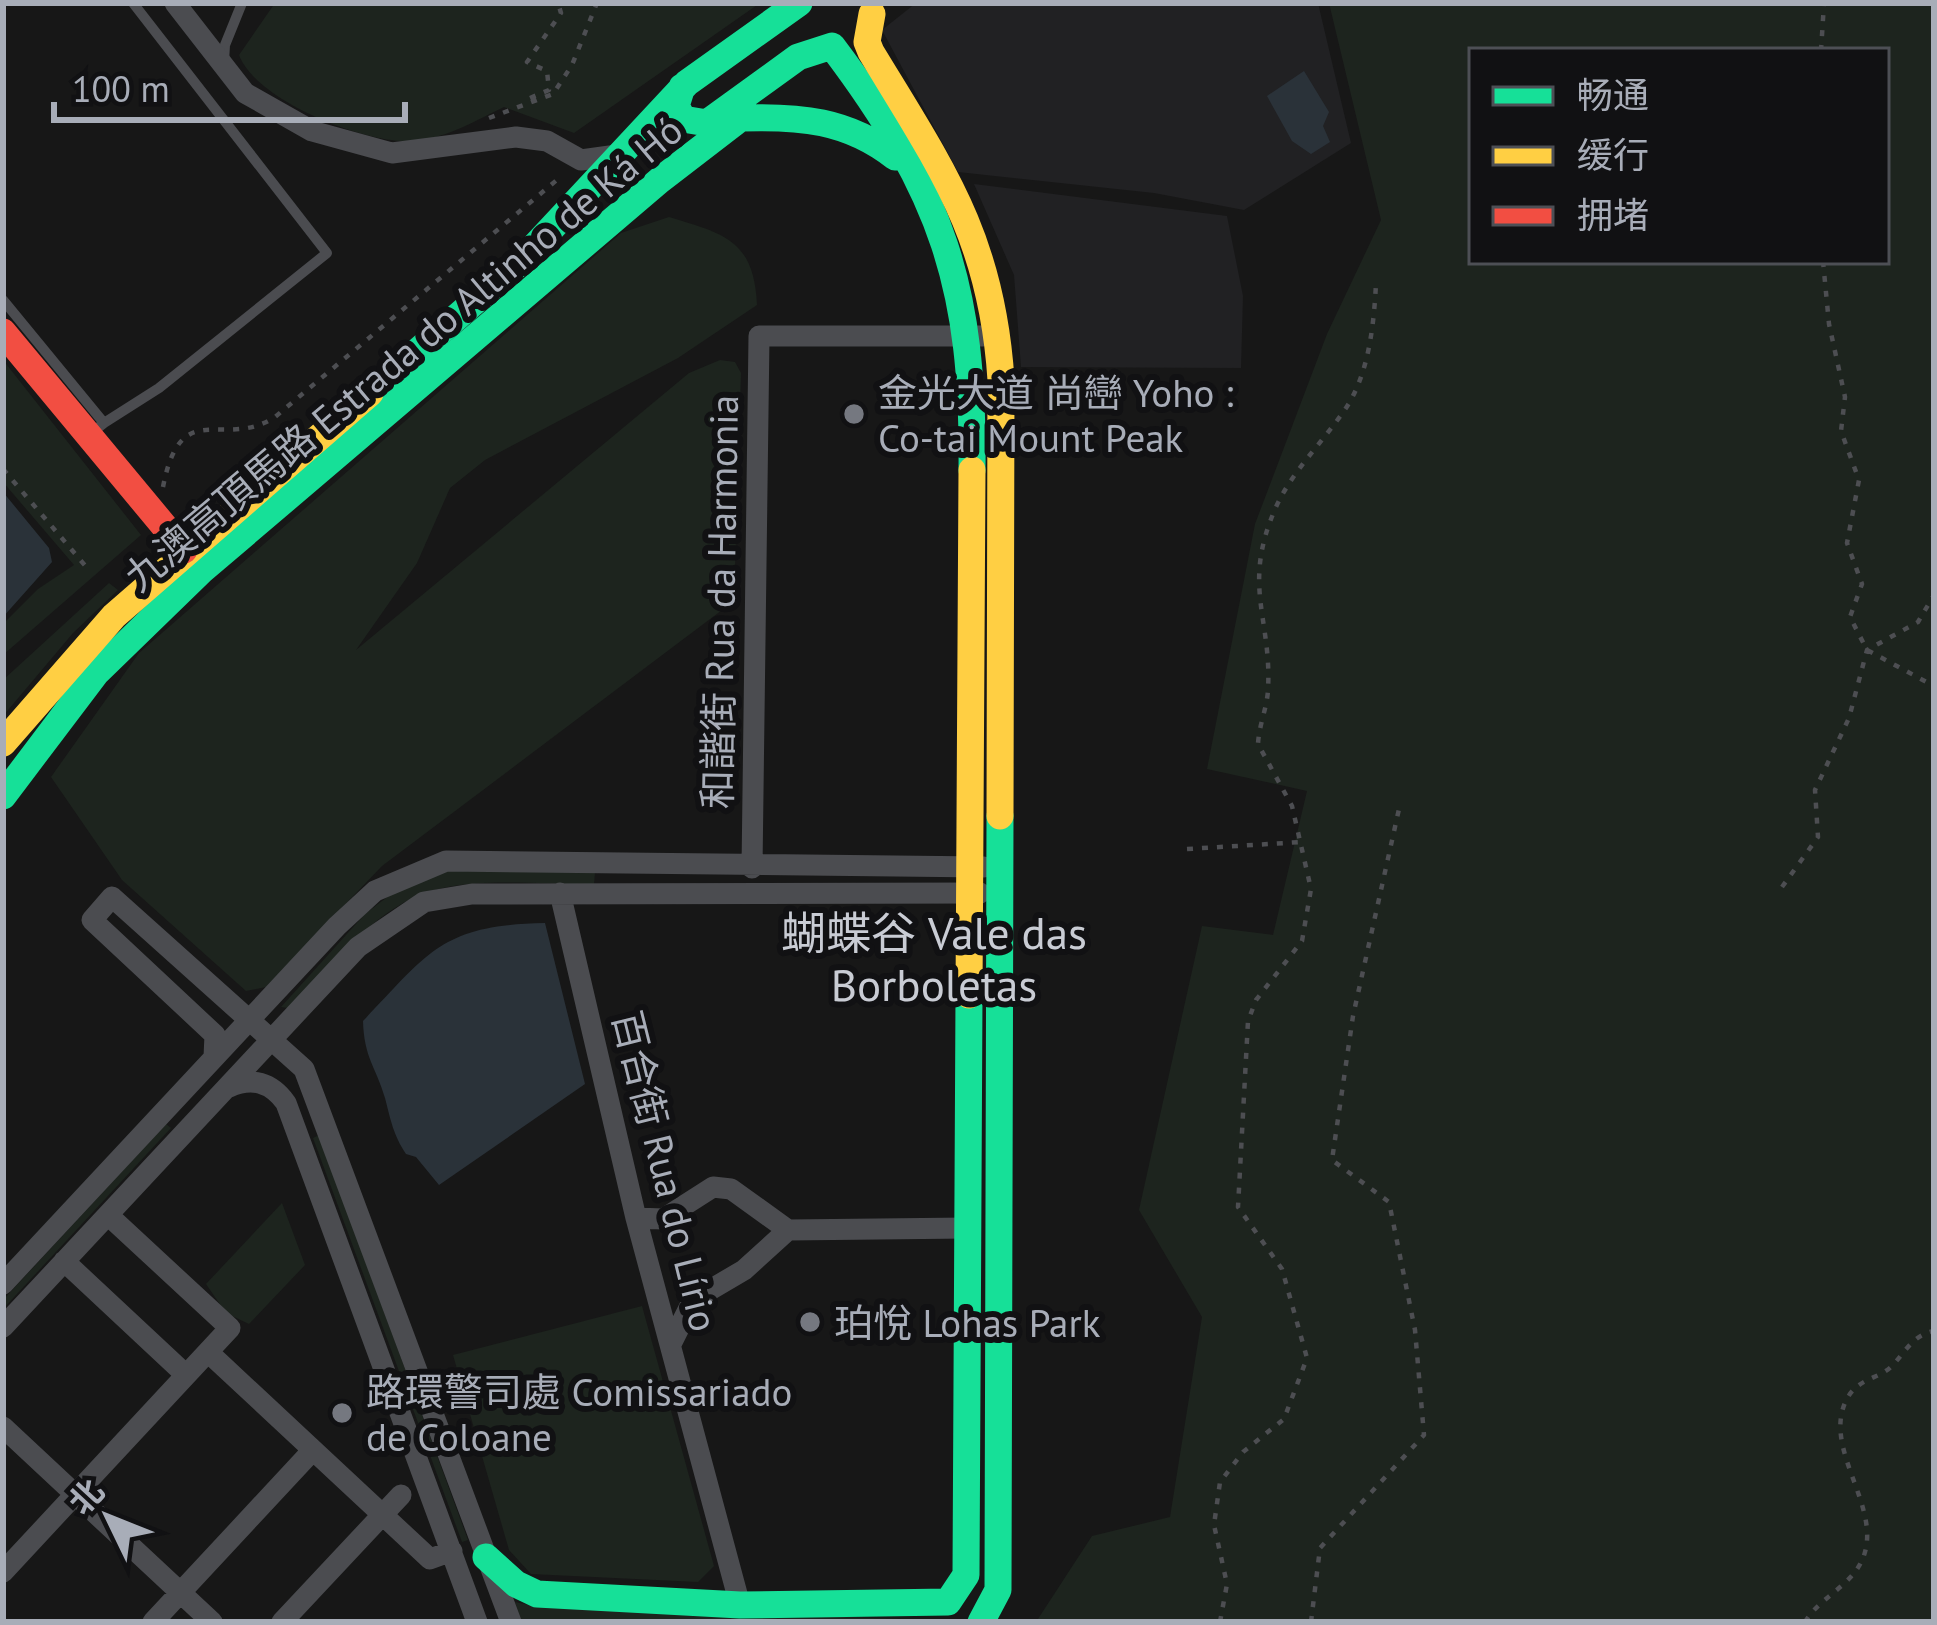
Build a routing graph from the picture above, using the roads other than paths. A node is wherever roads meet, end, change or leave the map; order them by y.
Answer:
1 (133, 3) edge
2 (176, 3) edge
3 (242, 3) edge
4 (799, 3) edge
5 (879, 9) edge
6 (231, 24) junction
7 (198, 34) junction
8 (832, 46) junction
9 (226, 74) junction
10 (682, 86) junction
11 (741, 118) junction
12 (617, 155) junction
13 (926, 194) junction
14 (3, 300) edge
15 (3, 332) edge
16 (984, 336) junction
17 (96, 430) junction
18 (184, 550) junction
19 (3, 743) edge
20 (3, 796) edge
21 (752, 868) junction
22 (969, 880) junction
23 (998, 880) junction
24 (560, 893) junction
25 (309, 998) junction
26 (247, 1022) junction
27 (271, 1040) junction
28 (214, 1057) junction
29 (304, 1069) junction
30 (219, 1095) junction
31 (108, 1215) junction
32 (636, 1218) junction
33 (967, 1228) junction
34 (788, 1230) junction
35 (64, 1261) junction
36 (3, 1284) edge
37 (3, 1327) edge
38 (672, 1342) junction
39 (208, 1352) junction
40 (186, 1375) junction
41 (3, 1427) edge
42 (314, 1450) junction
43 (75, 1495) junction
44 (401, 1495) dead end
45 (382, 1515) junction
46 (452, 1551) junction
47 (486, 1557) junction
48 (3, 1572) edge
49 (180, 1593) junction
50 (740, 1605) junction
51 (477, 1619) edge
52 (153, 1622) edge
53 (212, 1622) edge
54 (283, 1622) edge
55 (511, 1622) edge
56 (981, 1622) edge

1 - 17 lane
2 - 7 street
3 - 6 lane
4 - 10 street, 九澳高頂馬路 Estrada do Altinho de Ká Hó
5 - 8 street, 九澳高頂馬路 Estrada do Altinho de Ká Hó
5 - 16 street
6 - 7 lane
6 - 9 lane
7 - 9 street
8 - 10 street
8 - 11 street, 九澳高頂馬路 Estrada do Altinho de Ká Hó
8 - 13 street
9 - 12 street
10 - 12 street, 九澳高頂馬路 Estrada do Altinho de Ká Hó
11 - 13 street
11 - 20 street, 九澳高頂馬路 Estrada do Altinho de Ká Hó
12 - 18 street, 九澳高頂馬路 Estrada do Altinho de Ká Hó
13 - 16 street
14 - 17 lane
15 - 17 street
16 - 21 street, 和諧街 Rua da Harmonia
16 - 22 street
16 - 23 street
17 - 18 street
18 - 19 street, 九澳高頂馬路 Estrada do Altinho de Ká Hó
21 - 22 street
21 - 26 street
22 - 23 street
22 - 24 street
22 - 33 street
23 - 56 street
24 - 25 street
24 - 32 street, 百合街 Rua do Lírio
25 - 27 street
25 - 29 street
26 - 27 street
26 - 28 street
26 - 28 street
27 - 29 street
27 - 30 street
28 - 36 street
29 - 47 street
30 - 31 street
30 - 46 street
31 - 35 street
31 - 39 street
32 - 34 street
32 - 38 street, 百合街 Rua do Lírio
33 - 34 street
33 - 50 street
34 - 38 street
35 - 37 street
35 - 40 street
38 - 50 street, 百合街 Rua do Lírio
39 - 40 street
39 - 42 street
40 - 43 street
41 - 43 street
42 - 45 street
42 - 49 street
43 - 48 street
43 - 49 street
44 - 45 street
45 - 46 street
45 - 54 street
46 - 51 street
47 - 50 street
47 - 55 street
49 - 52 street
49 - 53 street

